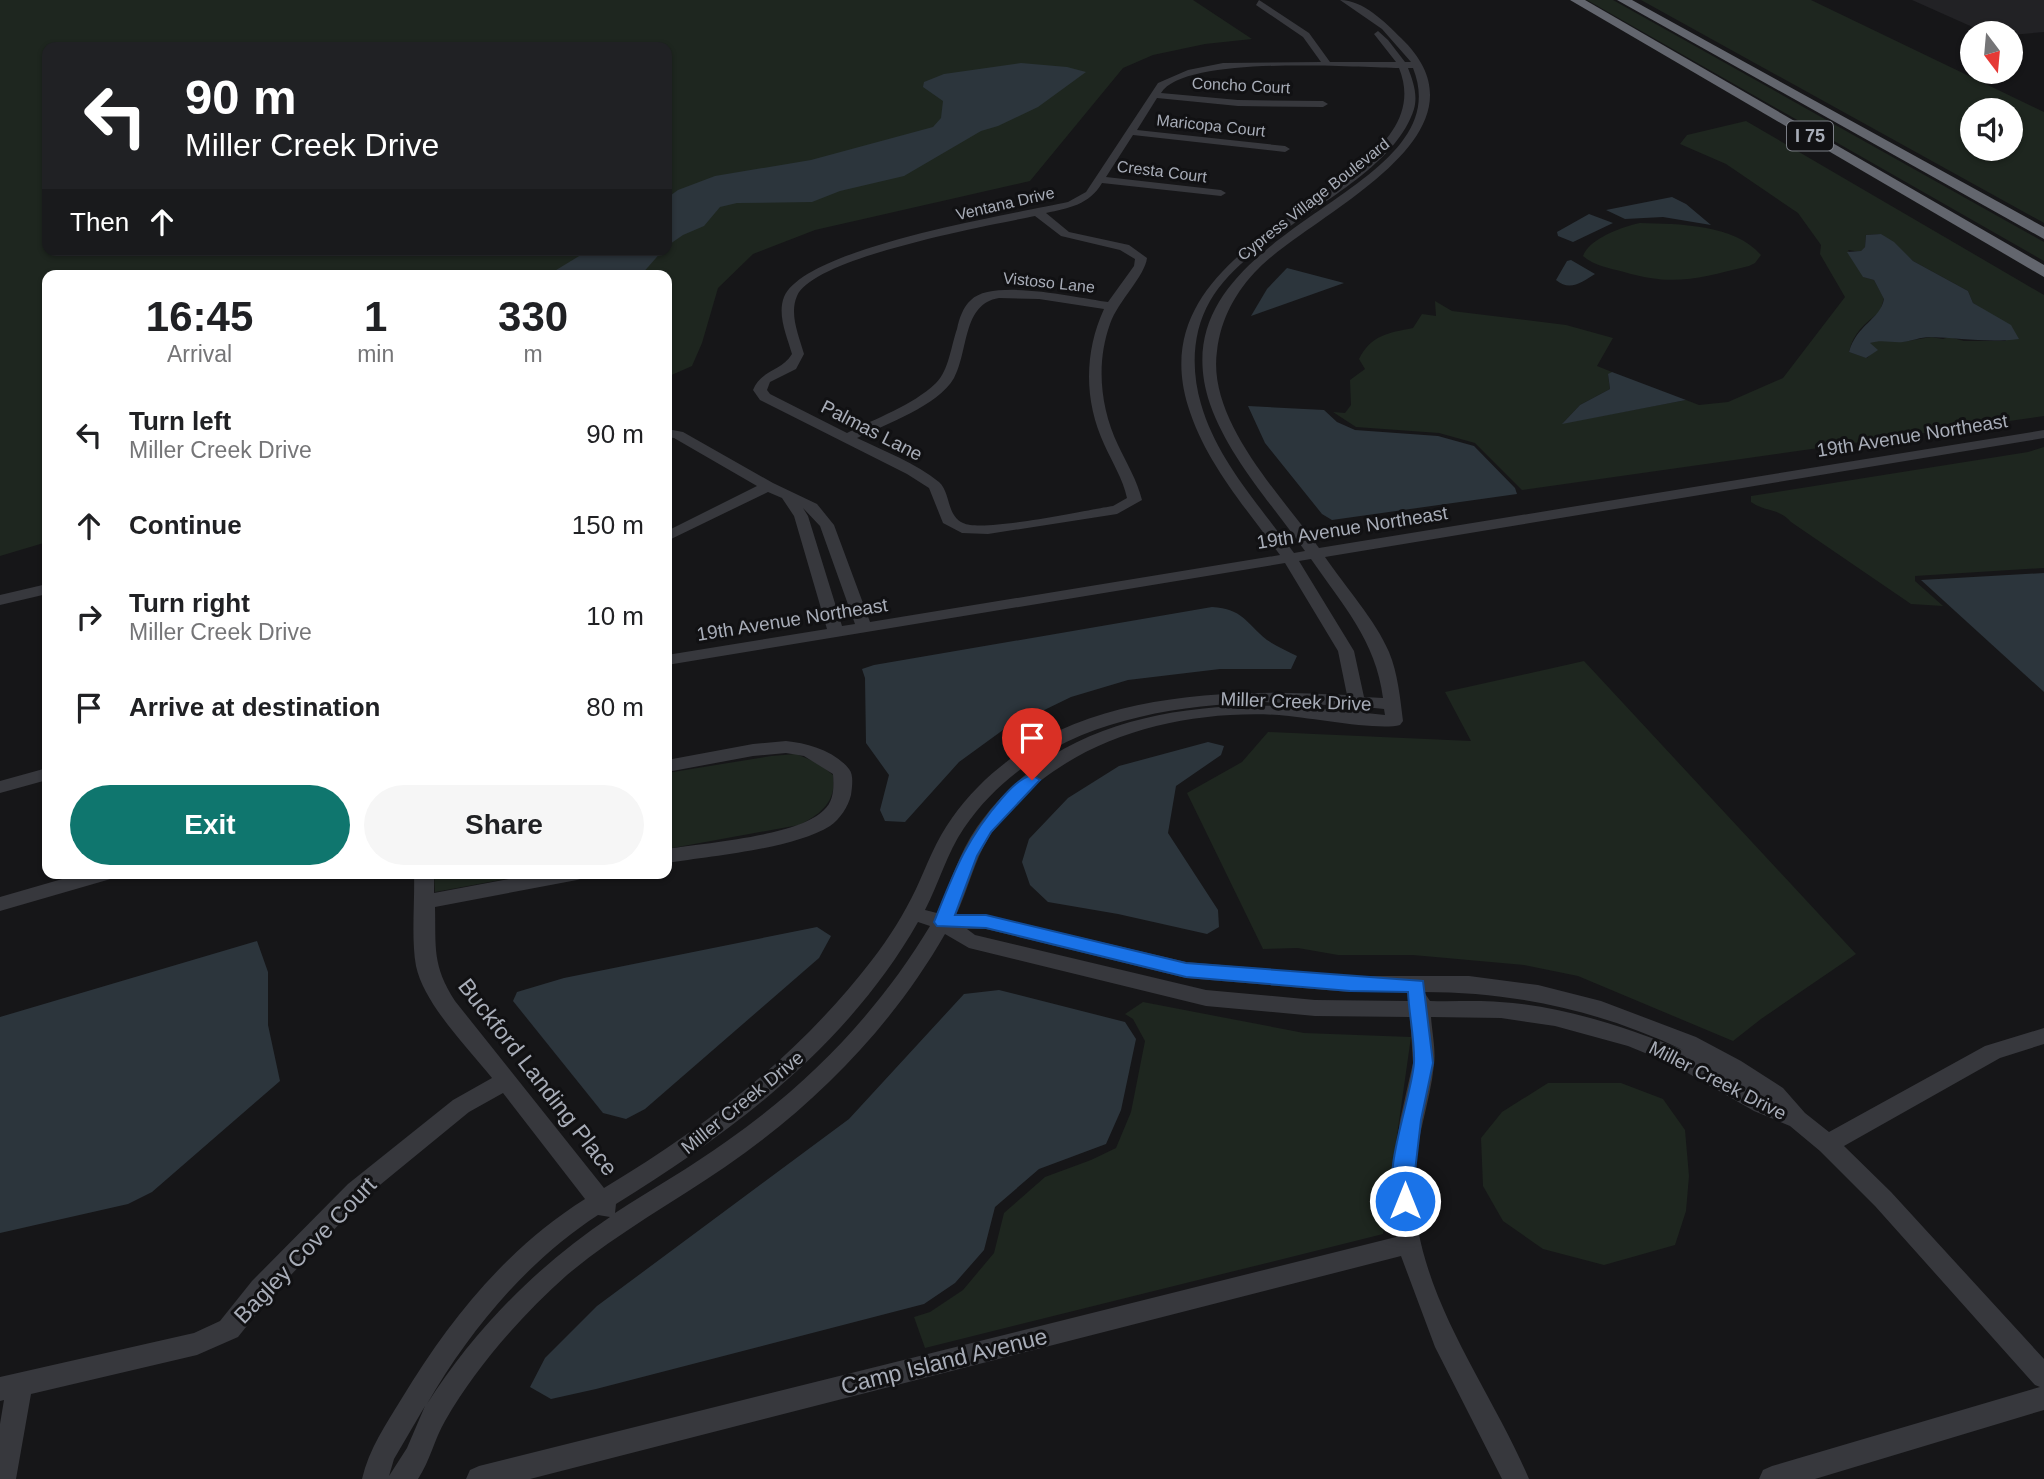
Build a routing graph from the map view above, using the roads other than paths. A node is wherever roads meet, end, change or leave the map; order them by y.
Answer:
1 (1330, 0) edge
2 (1344, 0) edge
3 (1576, 0) edge
4 (1623, 0) edge
5 (1259, 3) dead end
6 (1326, 64) junction
7 (1403, 65) junction
8 (1418, 65) junction
9 (1156, 95) junction
10 (1324, 104) dead end
11 (1132, 132) junction
12 (1285, 149) dead end
13 (1100, 180) junction
14 (1221, 194) dead end
15 (1038, 213) junction
16 (2044, 234) edge
17 (2044, 272) edge
18 (1111, 306) junction
19 (760, 390) joint
20 (672, 434) edge
21 (2044, 435) edge
22 (847, 438) junction
23 (768, 486) junction
24 (787, 495) junction
25 (672, 534) edge
26 (1316, 554) junction
27 (1290, 558) junction
28 (840, 563) junction
29 (816, 566) junction
30 (42, 590) edge
31 (0, 600) edge
32 (864, 628) junction
33 (836, 633) junction
34 (672, 659) edge
35 (1357, 709) junction
36 (1393, 713) joint
37 (672, 765) edge
38 (42, 775) edge
39 (0, 787) edge
40 (672, 855) edge
41 (87, 879) edge
42 (424, 879) edge
43 (546, 879) edge
44 (425, 902) junction
45 (0, 905) edge
46 (913, 914) junction
47 (943, 922) junction
48 (1418, 997) junction
49 (2040, 1042) edge
50 (505, 1081) junction
51 (1828, 1144) junction
52 (601, 1201) junction
53 (619, 1223) junction
54 (1408, 1244) junction
55 (2044, 1377) edge
56 (10, 1387) edge
57 (2044, 1398) edge
58 (3, 1479) edge
59 (375, 1479) edge
60 (401, 1479) edge
61 (479, 1479) edge
62 (1516, 1479) edge
63 (1772, 1479) edge

1 - 7 street, Cypress Village Boulevard
2 - 8 street, Cypress Village Boulevard
3 - 17 highway, I 75
4 - 16 highway, I 75
5 - 6 street
6 - 7 street, Ventana Drive
6 - 9 street, Ventana Drive
7 - 8 street, Ventana Drive
7 - 27 street, Cypress Village Boulevard
8 - 26 street, Cypress Village Boulevard
9 - 10 street, Concho Court
9 - 11 street, Ventana Drive
11 - 12 street, Maricopa Court
11 - 13 street, Ventana Drive
13 - 14 street, Cresta Court
13 - 15 street, Ventana Drive
15 - 18 street
15 - 19 street, Ventana Drive
18 - 22 street, Vistoso Lane
18 - 22 street, Palmas Lane
19 - 22 street, Palmas Lane
20 - 23 street
21 - 26 street, 19th Avenue Northeast
23 - 24 street
23 - 25 street
24 - 28 street
24 - 29 street
26 - 27 street, 19th Avenue Northeast
26 - 36 street, Cypress Village Boulevard
27 - 32 street, 19th Avenue Northeast
27 - 35 street, Cypress Village Boulevard
28 - 29 street
28 - 32 street
29 - 33 street
30 - 31 street
32 - 33 street, 19th Avenue Northeast
33 - 34 street, 19th Avenue Northeast
35 - 36 street, Miller Creek Drive
35 - 46 street, Miller Creek Drive
35 - 47 street, Miller Creek Drive
37 - 40 street
38 - 39 street
41 - 45 street
42 - 44 street, Buckford Landing Place
43 - 44 street
44 - 50 street, Buckford Landing Place
46 - 47 street
46 - 52 street, Miller Creek Drive
47 - 48 street, Miller Creek Drive
47 - 48 street, Miller Creek Drive
47 - 53 street, Miller Creek Drive
48 - 51 street, Miller Creek Drive
48 - 54 street
49 - 51 street
50 - 52 street, Buckford Landing Place
50 - 56 street, Bagley Cove Court
51 - 55 street, Miller Creek Drive
52 - 53 street, Buckford Landing Place
52 - 59 street, Miller Creek Drive
53 - 60 street, Miller Creek Drive
54 - 61 street, Camp Island Avenue
54 - 62 street
56 - 58 street
57 - 63 street

